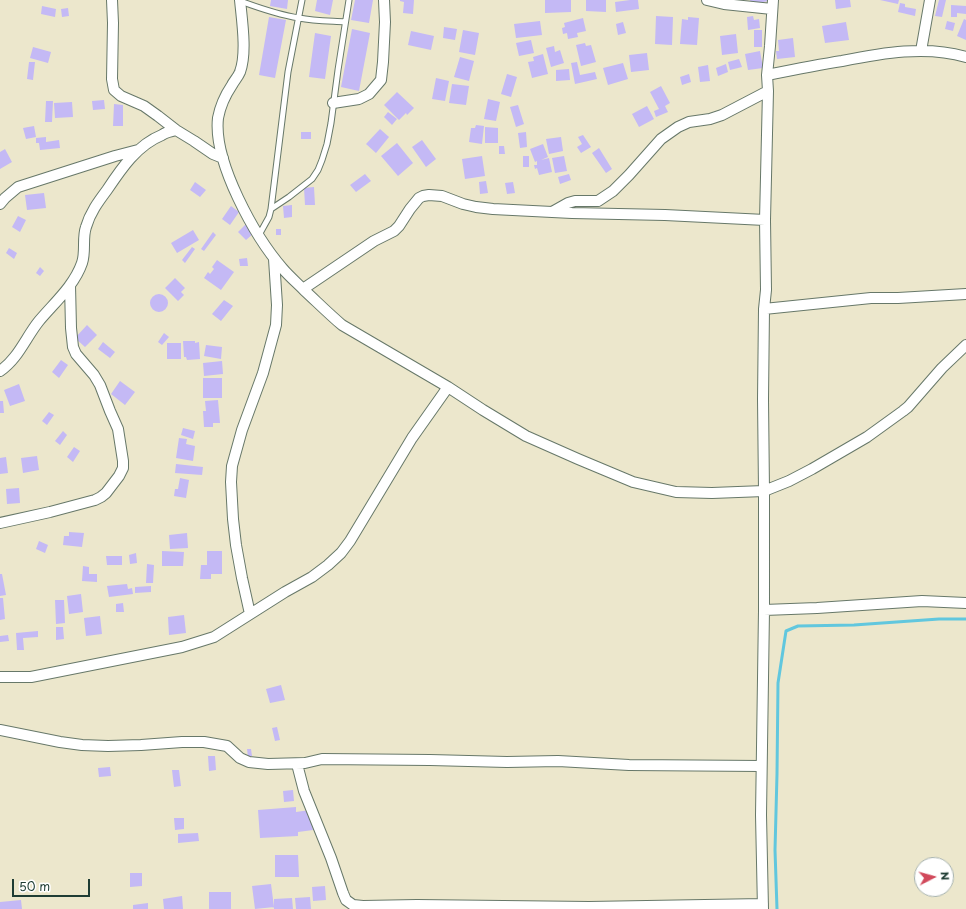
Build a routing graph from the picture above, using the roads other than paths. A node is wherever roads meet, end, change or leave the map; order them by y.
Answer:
1 (112, 0) edge
2 (240, 0) edge
3 (302, 0) edge
4 (349, 0) edge
5 (384, 0) edge
6 (707, 0) edge
7 (930, 0) edge
8 (772, 5) edge
9 (299, 18) junction
10 (346, 22) junction
11 (921, 51) junction
12 (966, 57) edge
13 (767, 75) junction
14 (768, 91) junction
15 (333, 103) junction
16 (176, 130) junction
17 (138, 150) junction
18 (223, 158) junction
19 (0, 204) edge
20 (271, 209) junction
21 (551, 212) junction
22 (765, 220) junction
23 (259, 235) junction
24 (274, 259) junction
25 (70, 284) junction
26 (303, 289) junction
27 (966, 294) edge
28 (764, 309) junction
29 (966, 345) edge
30 (0, 371) edge
31 (448, 387) junction
32 (764, 491) junction
33 (0, 523) edge
34 (966, 603) edge
35 (764, 610) junction
36 (250, 614) junction
37 (0, 677) edge
38 (0, 730) edge
39 (296, 764) junction
40 (762, 766) junction
41 (763, 907) edge

1 - 16 street
2 - 9 lane
2 - 18 street
3 - 9 lane
4 - 10 lane
5 - 15 street
6 - 8 street
7 - 11 street
8 - 13 street
9 - 10 lane
9 - 20 lane
10 - 15 lane
11 - 12 street
11 - 13 street
13 - 14 street
14 - 21 street
14 - 22 street
15 - 20 lane
16 - 17 street
16 - 18 street
17 - 19 street
17 - 25 street
18 - 23 street
20 - 23 lane
21 - 22 street
21 - 26 street
22 - 28 street
23 - 24 street
24 - 26 street
24 - 36 street
25 - 30 street
25 - 33 street
26 - 31 street
27 - 28 street
28 - 32 street
29 - 32 street
31 - 32 street
31 - 36 street
32 - 35 street
34 - 35 street
35 - 40 street
36 - 37 street
38 - 39 street
39 - 40 street
39 - 41 street
40 - 41 street

